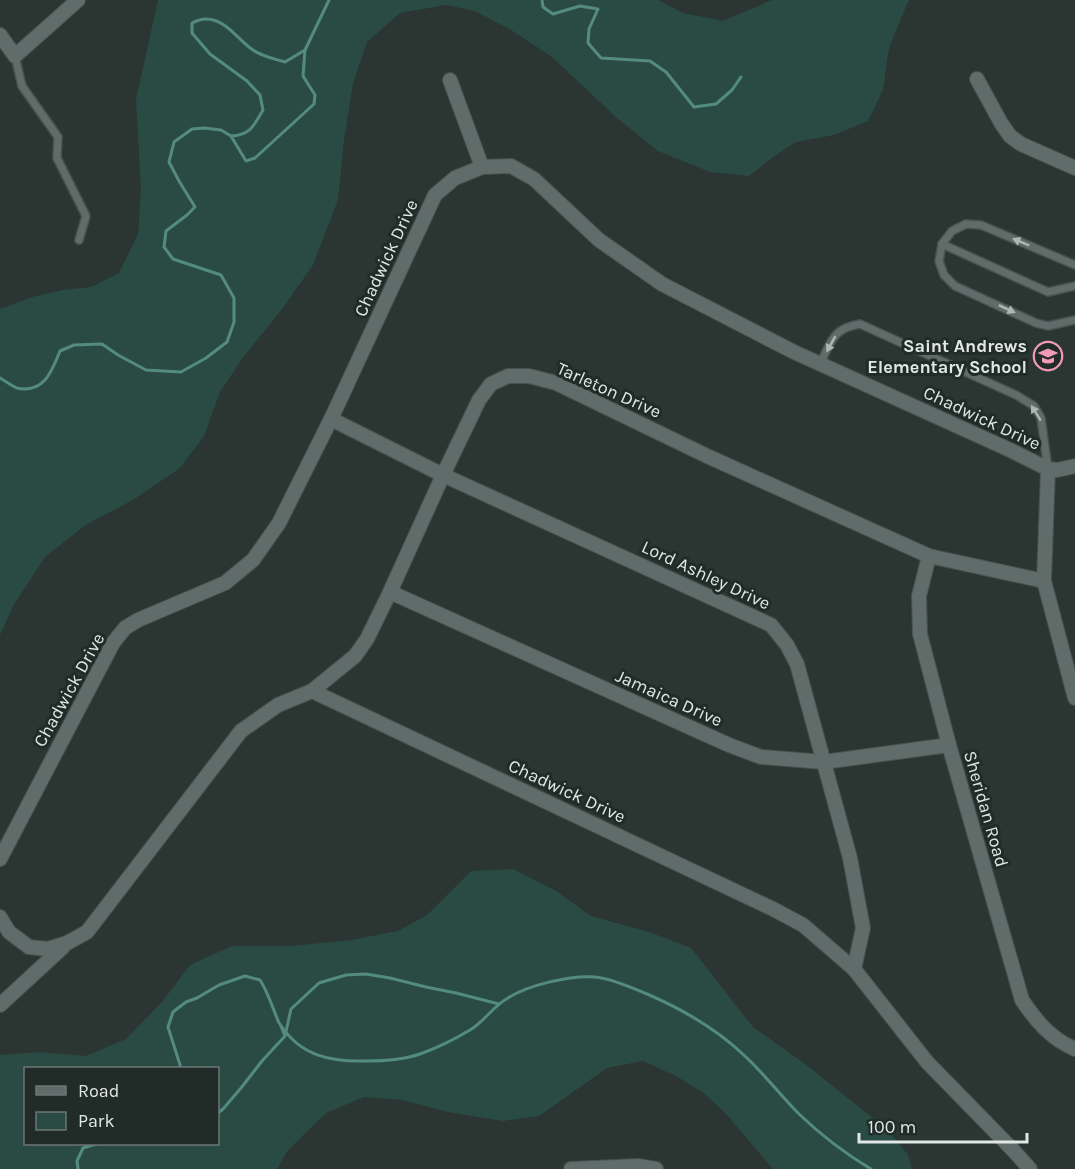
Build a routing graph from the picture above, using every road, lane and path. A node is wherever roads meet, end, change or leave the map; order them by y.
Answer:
1 (78, 0) edge
2 (0, 35) edge
3 (15, 56) junction
4 (977, 79) dead end
5 (450, 80) dead end
6 (482, 167) junction
7 (1075, 168) edge
8 (79, 240) dead end
9 (942, 244) junction
10 (1075, 265) edge
11 (1075, 285) edge
12 (1075, 320) edge
13 (820, 364) junction
14 (331, 419) junction
15 (1075, 466) edge
16 (1048, 469) junction
17 (443, 475) junction
18 (929, 556) junction
19 (1044, 581) junction
20 (390, 592) junction
21 (312, 691) junction
22 (1075, 698) edge
23 (949, 745) junction
24 (824, 762) junction
25 (0, 859) edge
26 (0, 917) edge
27 (4, 930) edge
28 (67, 943) junction
29 (854, 969) junction
30 (0, 1005) edge
31 (1075, 1048) edge
32 (571, 1169) edge
33 (656, 1169) edge
34 (1030, 1169) edge

1 - 3 street
2 - 3 street
3 - 8 lane
4 - 7 street
5 - 6 street
6 - 13 street, Chadwick Drive
6 - 14 street, Chadwick Drive
10 -> 9 lane
9 - 11 lane
9 -> 12 lane
13 - 16 street, Chadwick Drive
16 -> 13 lane
14 - 17 street, Lord Ashley Drive
14 - 25 street, Chadwick Drive
15 - 16 street, Chadwick Drive
16 - 19 street
17 - 18 street, Tarleton Drive
17 - 20 street, Tarleton Drive
17 - 24 street, Lord Ashley Drive
18 - 19 street, Tarleton Drive
18 - 23 street, Sheridan Road
19 - 22 street
20 - 21 street, Tarleton Drive
20 - 24 street, Jamaica Drive
21 - 28 street
21 - 29 street, Chadwick Drive
23 - 24 street, Jamaica Drive
23 - 31 street, Sheridan Road
24 - 29 street, Lord Ashley Drive
26 - 27 street
27 - 28 street
28 - 30 street
29 - 34 street, Chadwick Drive
32 - 33 street

